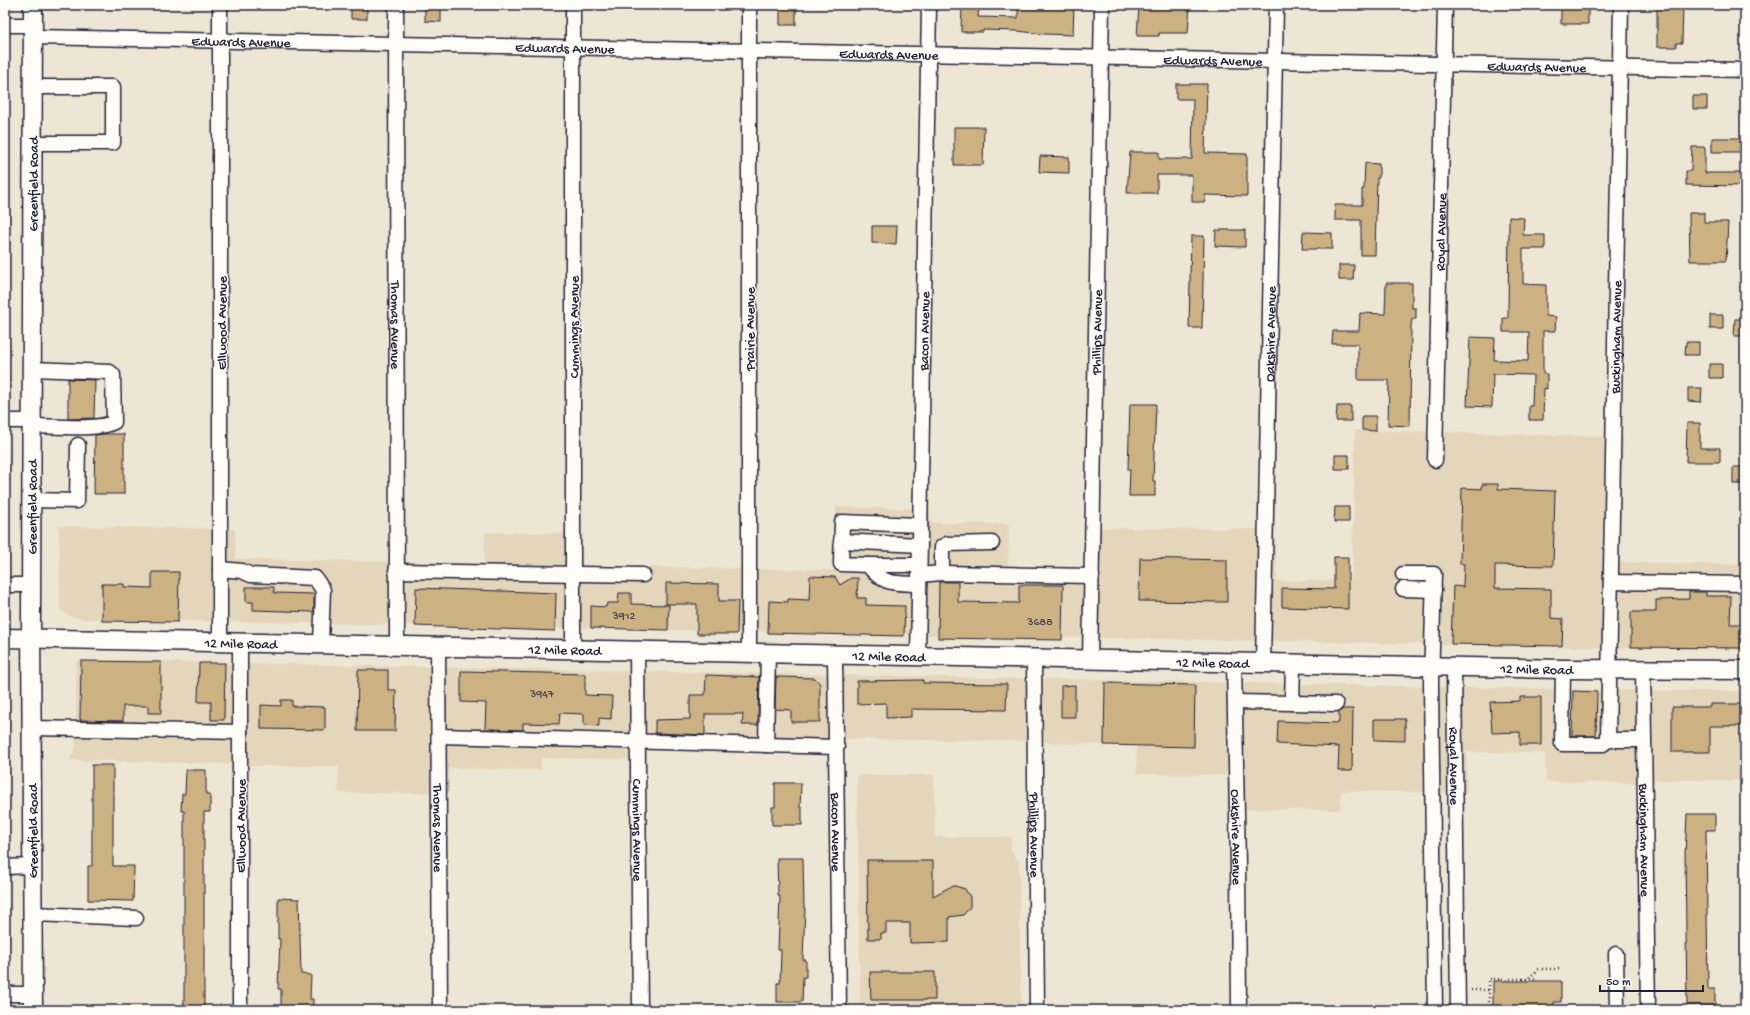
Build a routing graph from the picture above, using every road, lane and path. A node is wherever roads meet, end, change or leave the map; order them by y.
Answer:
1 (33, 5) edge
2 (220, 5) edge
3 (396, 5) edge
4 (573, 5) edge
5 (749, 5) edge
6 (929, 5) edge
7 (1102, 5) edge
8 (1276, 5) edge
9 (1445, 5) edge
10 (1621, 5) edge
11 (5, 25) edge
12 (33, 31) junction
13 (220, 40) junction
14 (396, 44) junction
15 (573, 48) junction
16 (749, 50) junction
17 (928, 54) junction
18 (1101, 56) junction
19 (1276, 61) junction
20 (1444, 64) junction
21 (1620, 68) junction
22 (1745, 70) edge
23 (33, 87) junction
24 (32, 143) junction
25 (32, 369) junction
26 (5, 421) edge
27 (32, 424) junction
28 (78, 445) dead end
29 (1435, 460) dead end
30 (33, 500) junction
31 (920, 525) junction
32 (841, 541) junction
33 (992, 543) dead end
34 (920, 545) junction
35 (220, 569) junction
36 (396, 571) junction
37 (942, 573) junction
38 (1403, 574) dead end
39 (572, 575) junction
40 (643, 575) dead end
41 (919, 575) junction
42 (1092, 576) junction
43 (1611, 582) junction
44 (1745, 584) edge
45 (5, 585) edge
46 (32, 585) junction
47 (1403, 589) dead end
48 (1434, 590) junction
49 (5, 638) edge
50 (32, 639) junction
51 (220, 642) junction
52 (240, 642) junction
53 (322, 644) junction
54 (397, 646) junction
55 (438, 646) junction
56 (573, 649) junction
57 (637, 651) junction
58 (748, 653) junction
59 (768, 653) junction
60 (835, 654) junction
61 (918, 657) junction
62 (1034, 659) junction
63 (1090, 660) junction
64 (1234, 663) junction
65 (1263, 664) junction
66 (1293, 664) junction
67 (1431, 666) junction
68 (1454, 667) junction
69 (1563, 669) junction
70 (1608, 670) junction
71 (1643, 670) junction
72 (1745, 670) edge
73 (1235, 702) junction
74 (1292, 703) junction
75 (1336, 704) dead end
76 (32, 728) junction
77 (240, 732) junction
78 (439, 736) junction
79 (1608, 740) junction
80 (1643, 740) junction
81 (638, 741) junction
82 (766, 745) junction
83 (837, 747) junction
84 (1434, 865) junction
85 (32, 866) junction
86 (1456, 866) junction
87 (5, 867) edge
88 (32, 914) junction
89 (136, 918) dead end
90 (1616, 954) dead end
91 (1561, 969) dead end
92 (1538, 979) dead end
93 (1526, 980) junction
94 (1468, 990) dead end
95 (1489, 990) junction
96 (5, 994) edge
97 (33, 1002) edge
98 (240, 1010) edge
99 (440, 1010) edge
100 (640, 1010) edge
101 (839, 1010) edge
102 (1037, 1010) edge
103 (1239, 1010) edge
104 (1436, 1010) edge
105 (1458, 1010) edge
106 (1489, 1010) edge
107 (1617, 1010) edge
108 (1648, 1010) edge

1 - 12 main road, Greenfield Road
2 - 13 street, Ellwood Avenue
3 - 14 street, Thomas Avenue
4 - 15 street, Cummings Avenue
5 - 16 street, Prairie Avenue
6 - 17 street, Bacon Avenue
7 - 18 street, Phillips Avenue
8 - 19 street, Oakshire Avenue
9 - 20 street, Royal Avenue
10 - 21 street, Buckingham Avenue
11 - 12 street, Edwards Avenue
12 - 13 street, Edwards Avenue
12 - 23 main road, Greenfield Road
13 - 14 street, Edwards Avenue
13 - 35 street, Ellwood Avenue
14 - 15 street, Edwards Avenue
14 - 36 street, Thomas Avenue
15 - 16 street, Edwards Avenue
15 - 39 street, Cummings Avenue
16 - 17 street, Edwards Avenue
16 - 58 street, Prairie Avenue
17 - 18 street, Edwards Avenue
17 - 31 street, Bacon Avenue
18 - 19 street, Edwards Avenue
18 - 42 street, Phillips Avenue
19 - 20 street, Edwards Avenue
19 - 65 street, Oakshire Avenue
20 - 21 street, Edwards Avenue
20 - 29 street, Royal Avenue
21 - 22 street, Edwards Avenue
21 - 43 street, Buckingham Avenue
23 - 24 main road, Greenfield Road
23 - 24 street
24 - 25 main road, Greenfield Road
25 - 27 main road, Greenfield Road
25 - 27 street
26 - 27 street
27 - 30 main road, Greenfield Road
28 - 30 street
30 - 46 main road, Greenfield Road
31 - 32 street
31 - 34 street, Bacon Avenue
32 - 34 street
32 - 41 street
33 - 37 street
34 - 41 street, Bacon Avenue
35 - 51 street, Ellwood Avenue
35 - 53 street
36 - 39 street
36 - 54 street, Thomas Avenue
37 - 41 street
37 - 42 street
38 - 48 street, Royal Avenue
39 - 40 street
39 - 56 street, Cummings Avenue
41 - 61 street, Bacon Avenue
42 - 63 street, Phillips Avenue
43 - 44 street
43 - 70 street, Buckingham Avenue
45 - 46 street
46 - 50 main road, Greenfield Road
47 - 48 street
48 - 67 street, Royal Avenue
49 - 50 main road, 12 Mile Road
50 - 51 main road, 12 Mile Road
50 - 76 main road, Greenfield Road
51 - 52 main road, 12 Mile Road
52 - 53 main road, 12 Mile Road
52 - 77 street, Ellwood Avenue
53 - 54 main road, 12 Mile Road
54 - 55 main road, 12 Mile Road
55 - 56 main road, 12 Mile Road
55 - 78 street, Thomas Avenue
56 - 57 main road, 12 Mile Road
57 - 58 main road, 12 Mile Road
57 - 81 street, Cummings Avenue
58 - 59 main road, 12 Mile Road
59 - 60 main road, 12 Mile Road
59 - 82 street
60 - 61 main road, 12 Mile Road
60 - 83 street, Bacon Avenue
61 - 62 main road, 12 Mile Road
62 - 63 main road, 12 Mile Road
62 - 102 street, Phillips Avenue
63 - 64 main road, 12 Mile Road
64 - 65 main road, 12 Mile Road
64 - 73 street, Oakshire Avenue
65 - 66 main road, 12 Mile Road
66 - 67 main road, 12 Mile Road
66 - 74 street
67 - 68 main road, 12 Mile Road
67 - 84 street, Royal Avenue
68 - 69 main road, 12 Mile Road
68 - 86 street, Royal Avenue
69 - 70 main road, 12 Mile Road
69 - 79 street
70 - 71 main road, 12 Mile Road
70 - 79 street, Buckingham Avenue
71 - 72 main road, 12 Mile Road
71 - 80 street, Buckingham Avenue
73 - 74 street
73 - 103 street, Oakshire Avenue
74 - 75 street
76 - 77 street
76 - 85 main road, Greenfield Road
77 - 98 street, Ellwood Avenue
78 - 81 street
78 - 99 street, Thomas Avenue
79 - 80 street
80 - 108 street, Buckingham Avenue
81 - 82 street
81 - 100 street, Cummings Avenue
82 - 83 street
83 - 101 street, Bacon Avenue
84 - 86 street
84 - 104 street, Royal Avenue
85 - 87 street
85 - 88 main road, Greenfield Road
86 - 105 street, Royal Avenue
88 - 89 street
88 - 97 main road, Greenfield Road
90 - 107 street
91 - 93 path
92 - 93 path
93 - 95 path
94 - 95 path
95 - 106 path
96 - 97 street

